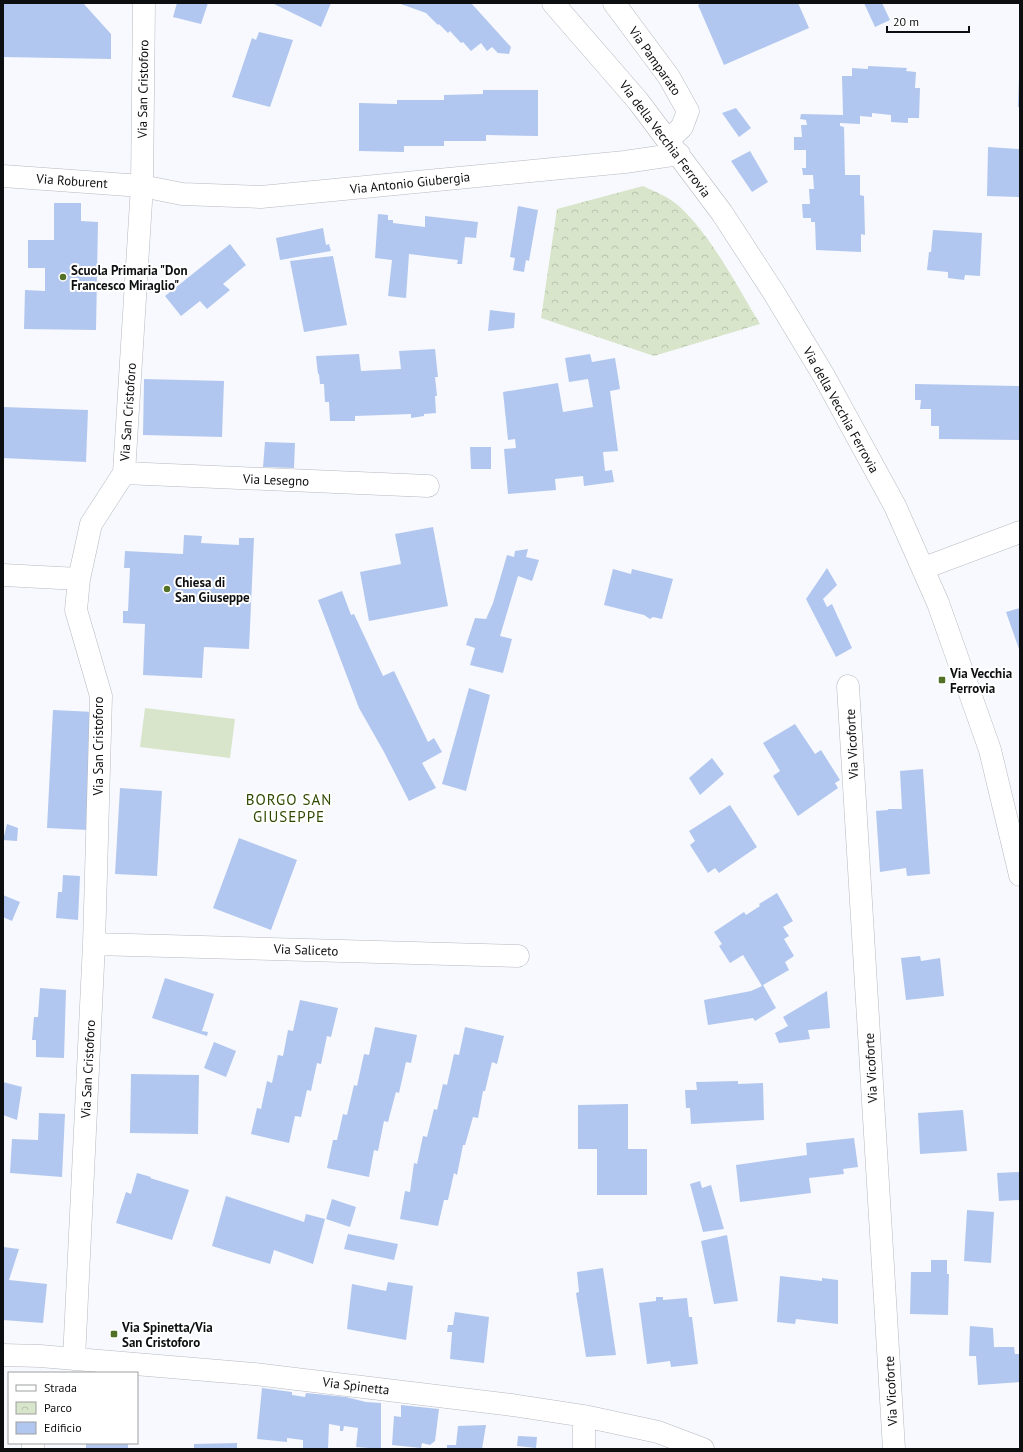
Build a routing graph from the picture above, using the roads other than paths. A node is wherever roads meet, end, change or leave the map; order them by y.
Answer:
1 (144, 3) edge
2 (553, 3) edge
3 (614, 3) edge
4 (673, 147) junction
5 (3, 176) edge
6 (142, 186) junction
7 (124, 473) junction
8 (428, 486) dead end
9 (1020, 532) edge
10 (924, 568) junction
11 (3, 575) edge
12 (79, 579) junction
13 (848, 686) dead end
14 (1020, 875) edge
15 (94, 944) junction
16 (518, 956) dead end
17 (3, 1355) edge
18 (74, 1359) junction
19 (40, 1365) edge
20 (584, 1416) junction
21 (584, 1449) edge
22 (703, 1449) edge
23 (894, 1449) edge

1 - 6 street, Via San Cristoforo
2 - 4 street, Via della Vecchia Ferrovia
3 - 4 street, Via Pamparato
4 - 6 street, Via Antonio Giubergia
4 - 10 street, Via della Vecchia Ferrovia
5 - 6 street, Via Roburent
6 - 7 street, Via San Cristoforo
7 - 8 street, Via Lesegno
7 - 12 street, Via San Cristoforo
9 - 10 street
10 - 14 street, Via della Vecchia Ferrovia
11 - 12 street
12 - 15 street, Via San Cristoforo
13 - 23 street, Via Vicoforte
15 - 16 street, Via Saliceto
15 - 18 street, Via San Cristoforo
17 - 19 street, Via Spinetta
18 - 19 street, Via Spinetta
18 - 20 street, Via Spinetta
20 - 21 street
20 - 22 street, Via Spinetta

